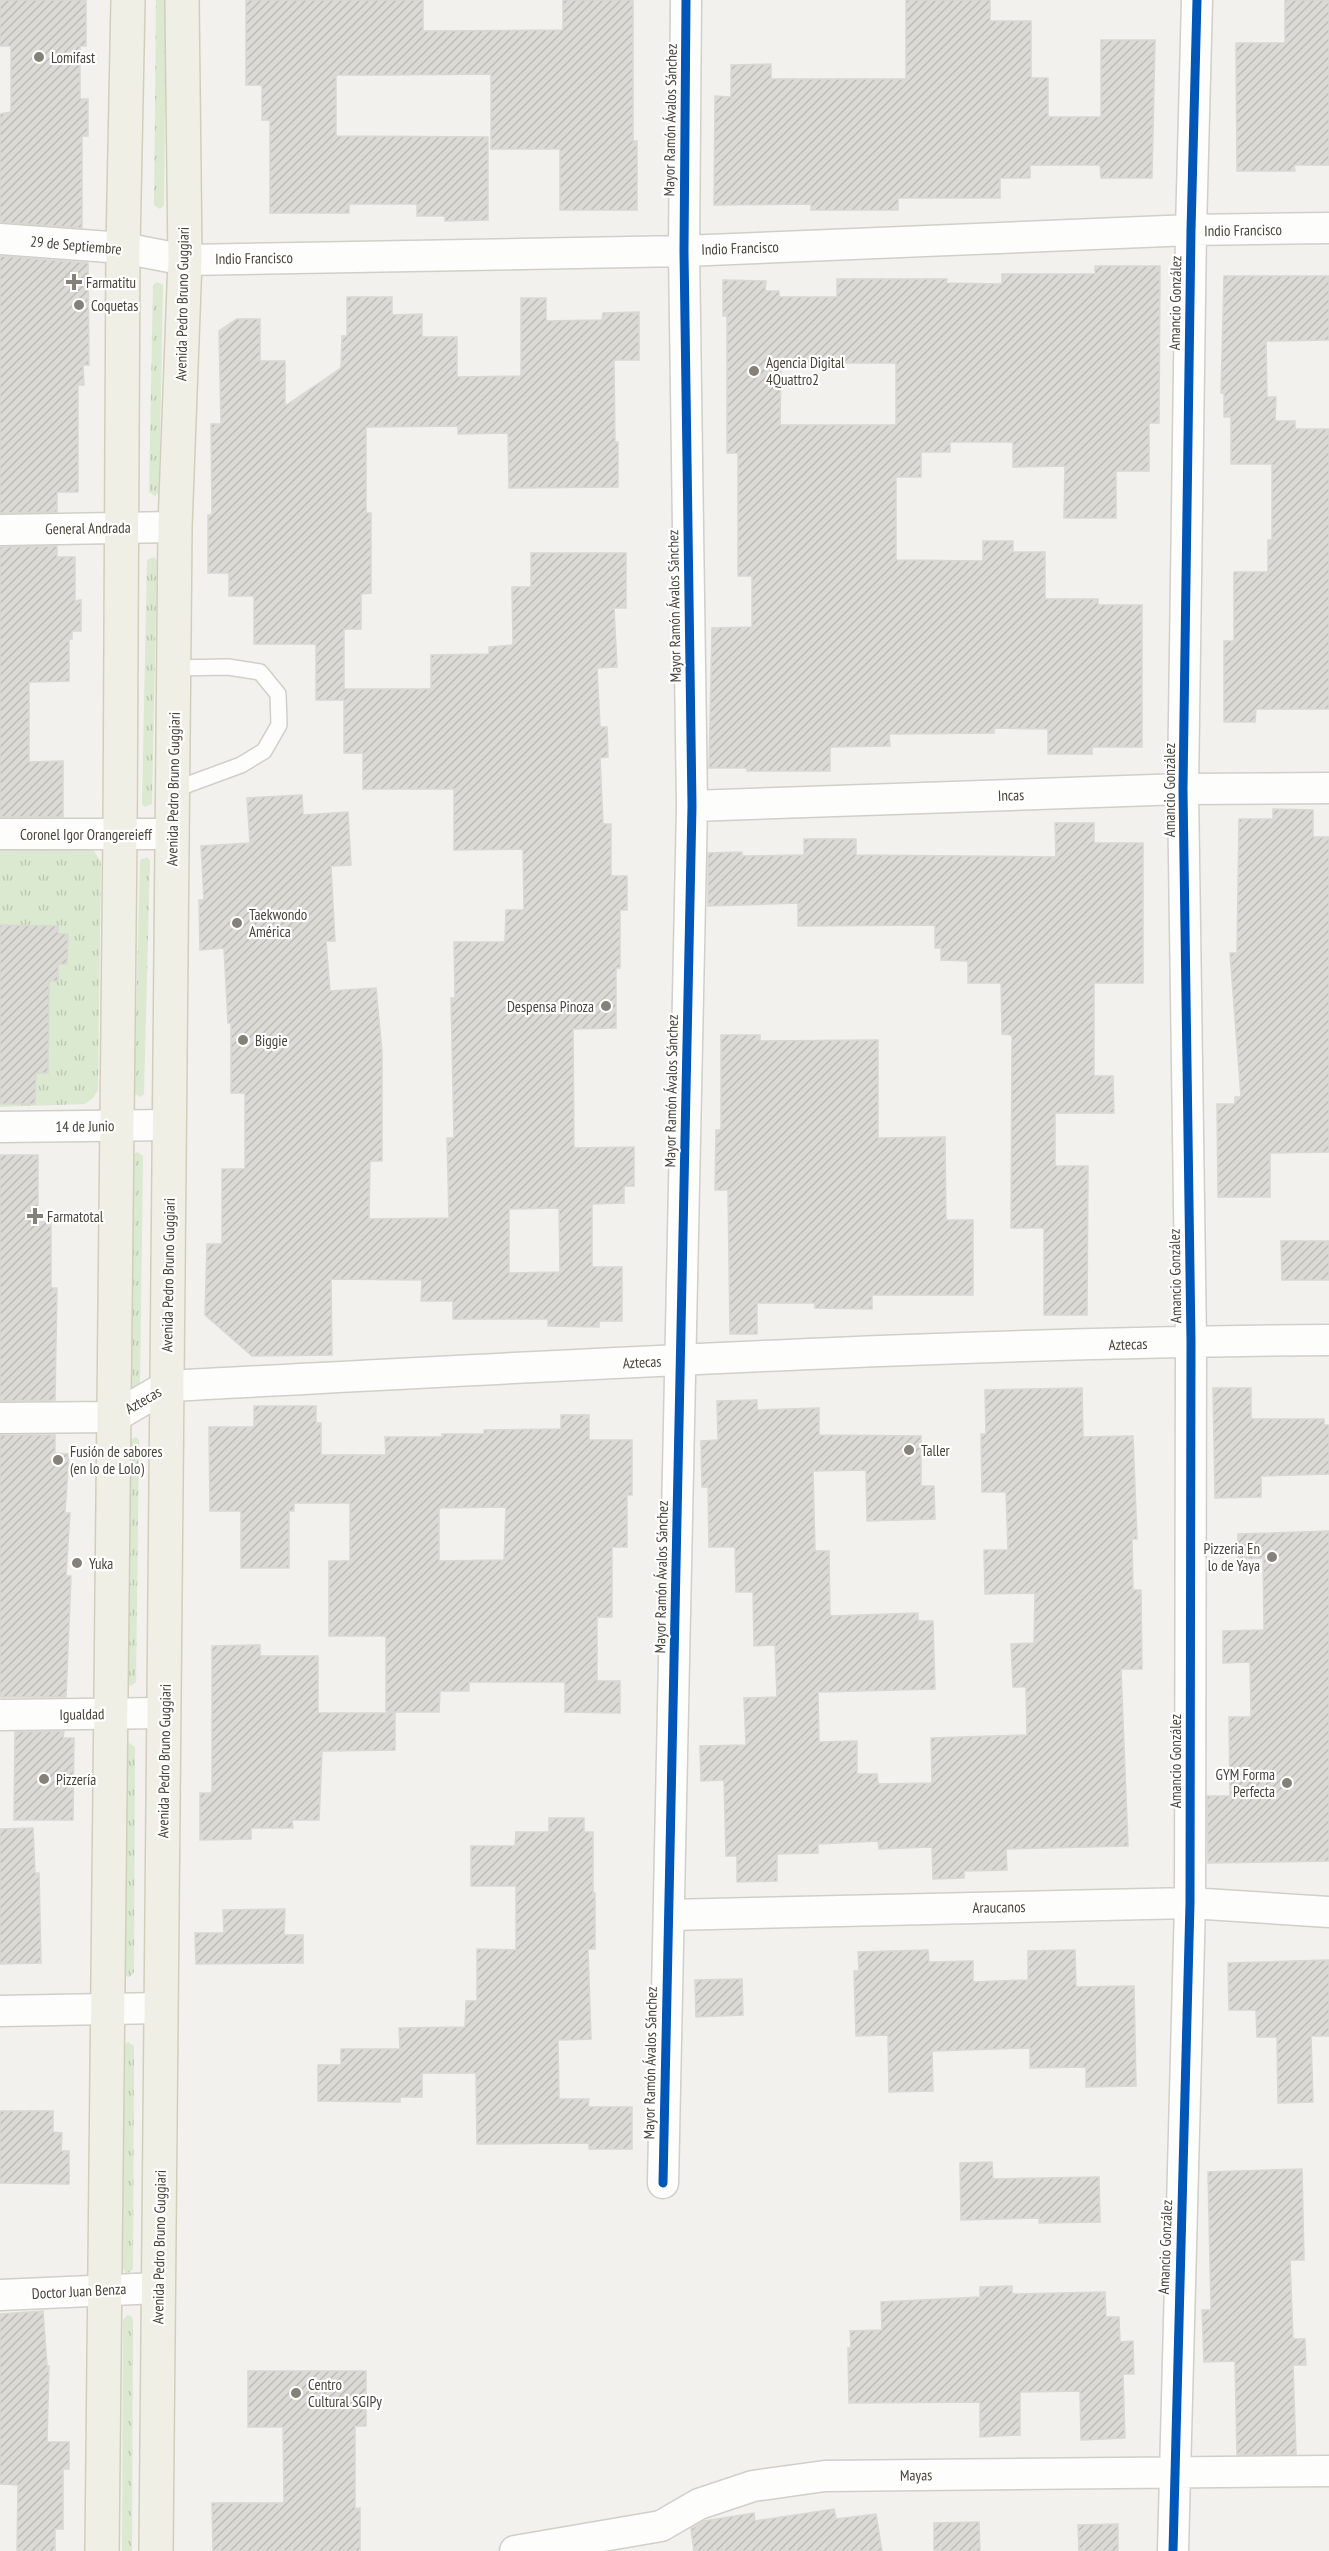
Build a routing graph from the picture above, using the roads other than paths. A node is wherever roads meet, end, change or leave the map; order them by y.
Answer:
1 (128, 0) edge
2 (182, 0) edge
3 (686, 0) edge
4 (1197, 0) edge
5 (1329, 228) edge
6 (1191, 231) junction
7 (0, 239) edge
8 (137, 251) junction
9 (684, 251) junction
10 (185, 260) junction
11 (175, 527) junction
12 (123, 528) junction
13 (0, 530) edge
14 (174, 669) junction
15 (1329, 788) edge
16 (1183, 789) junction
17 (173, 790) junction
18 (693, 806) junction
19 (0, 834) edge
20 (120, 834) junction
21 (172, 834) junction
22 (170, 1125) junction
23 (117, 1126) junction
24 (0, 1127) edge
25 (1329, 1340) edge
26 (1191, 1341) junction
27 (681, 1360) junction
28 (167, 1386) junction
29 (114, 1417) junction
30 (0, 1419) edge
31 (164, 1713) junction
32 (110, 1714) junction
33 (0, 1715) edge
34 (1190, 1903) junction
35 (1329, 1912) edge
36 (669, 1915) junction
37 (162, 2008) junction
38 (107, 2009) junction
39 (0, 2011) edge
40 (663, 2183) dead end
41 (159, 2288) junction
42 (104, 2290) junction
43 (0, 2295) edge
44 (1174, 2471) junction
45 (1329, 2471) edge
46 (660, 2539) edge
47 (102, 2551) edge
48 (156, 2551) edge
49 (515, 2551) edge
50 (1173, 2551) edge

1 - 8 main road
2 - 10 main road, Avenida Pedro Bruno Guggiari
3 - 9 street, Mayor Ramón Ávalos Sánchez
4 - 6 street, Amancio González
5 - 6 street, Indio Francisco
6 - 9 street, Indio Francisco
6 - 16 street, Amancio González
7 - 8 street, 29 de Septiembre
8 - 10 street, Indio Francisco
8 - 12 main road
9 - 10 street, Indio Francisco
9 - 18 street, Mayor Ramón Ávalos Sánchez
10 - 11 main road, Avenida Pedro Bruno Guggiari
11 - 12 street, General Andrada
11 - 14 main road, Avenida Pedro Bruno Guggiari
12 - 13 street, General Andrada
12 - 20 main road
14 - 17 main road, Avenida Pedro Bruno Guggiari
14 - 17 lane
15 - 16 street, Incas
16 - 18 street, Incas
16 - 26 street, Amancio González
17 - 21 main road, Avenida Pedro Bruno Guggiari
18 - 27 street, Mayor Ramón Ávalos Sánchez
19 - 20 street, Coronel Igor Orangereieff
20 - 21 street, Coronel Igor Orangereieff
20 - 23 main road
21 - 22 main road, Avenida Pedro Bruno Guggiari
22 - 23 street, 14 de Junio
22 - 28 main road, Avenida Pedro Bruno Guggiari
23 - 24 street, 14 de Junio
23 - 29 main road
25 - 26 street, Aztecas
26 - 27 street, Aztecas
26 - 34 street, Amancio González
27 - 28 street, Aztecas
27 - 36 street, Mayor Ramón Ávalos Sánchez
28 - 29 street, Aztecas
28 - 31 main road, Avenida Pedro Bruno Guggiari
29 - 30 street, Aztecas
29 - 32 main road
31 - 32 street, Igualdad
31 - 37 main road, Avenida Pedro Bruno Guggiari
32 - 33 street, Igualdad
32 - 38 main road
34 - 35 street, Araucanos
34 - 36 street, Araucanos
34 - 44 street, Amancio González
36 - 40 street, Mayor Ramón Ávalos Sánchez
37 - 38 street
37 - 41 main road, Avenida Pedro Bruno Guggiari
38 - 39 street
38 - 42 main road
41 - 42 street, Doctor Juan Benza
41 - 48 main road, Avenida Pedro Bruno Guggiari
42 - 43 street, Doctor Juan Benza
42 - 47 main road
44 - 45 street, Mayas
44 - 46 street, Mayas
44 - 50 street, Amancio González
46 - 49 street, Mayas

